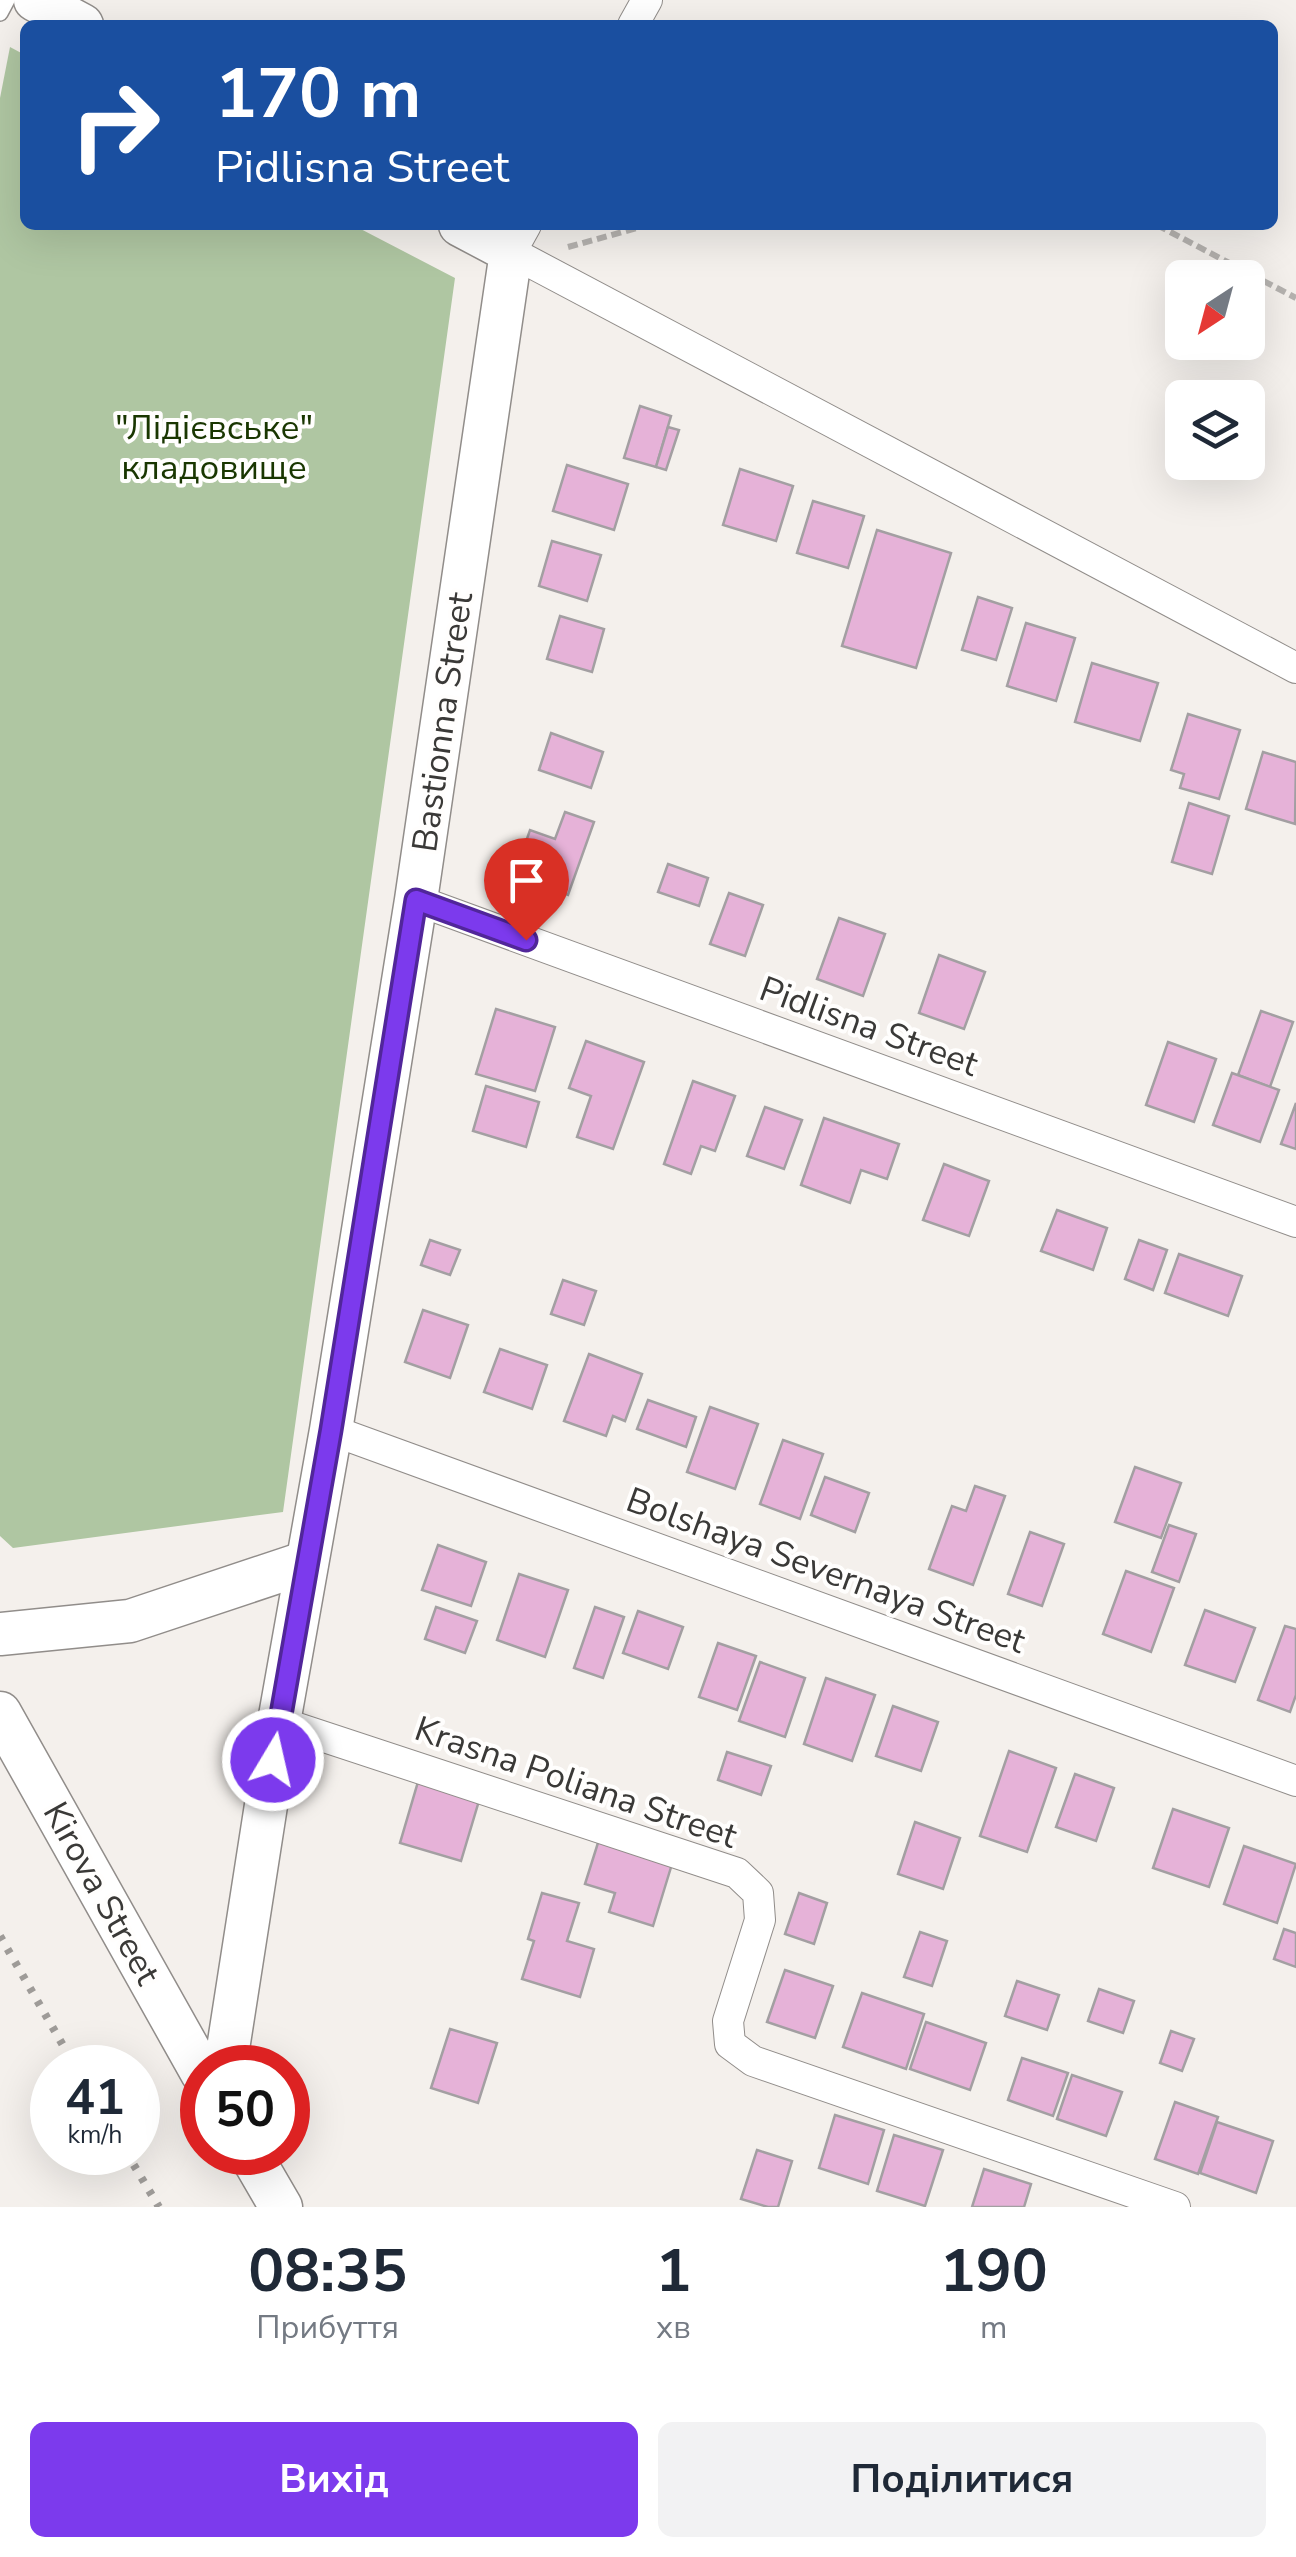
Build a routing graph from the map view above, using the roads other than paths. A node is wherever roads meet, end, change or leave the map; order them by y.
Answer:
1 (7, 0) edge
2 (35, 0) edge
3 (0, 13) edge
4 (73, 20) edge
5 (482, 230) edge
6 (518, 238) edge
7 (1296, 668) edge
8 (416, 900) junction
9 (1296, 1222) edge
10 (331, 1430) junction
11 (307, 1562) junction
12 (0, 1634) edge
13 (0, 1714) edge
14 (279, 1722) junction
15 (1296, 1781) edge
16 (187, 2045) edge
17 (229, 2045) edge
18 (262, 2175) edge
19 (281, 2207) edge
20 (1175, 2207) edge

1 - 3 lane
2 - 4 main road
5 - 6 main road
6 - 7 street
6 - 8 main road, Bastionna Street
8 - 9 street, Pidlisna Street
8 - 10 main road, Bastionna Street
10 - 11 main road, Bastionna Street
10 - 15 street, Bolshaya Severnaya Street
11 - 12 main road
11 - 14 main road, Bastionna Street
13 - 16 main road, Kirova Street
14 - 17 main road, Bastionna Street
14 - 20 street, Krasna Poliana Street
18 - 19 main road

